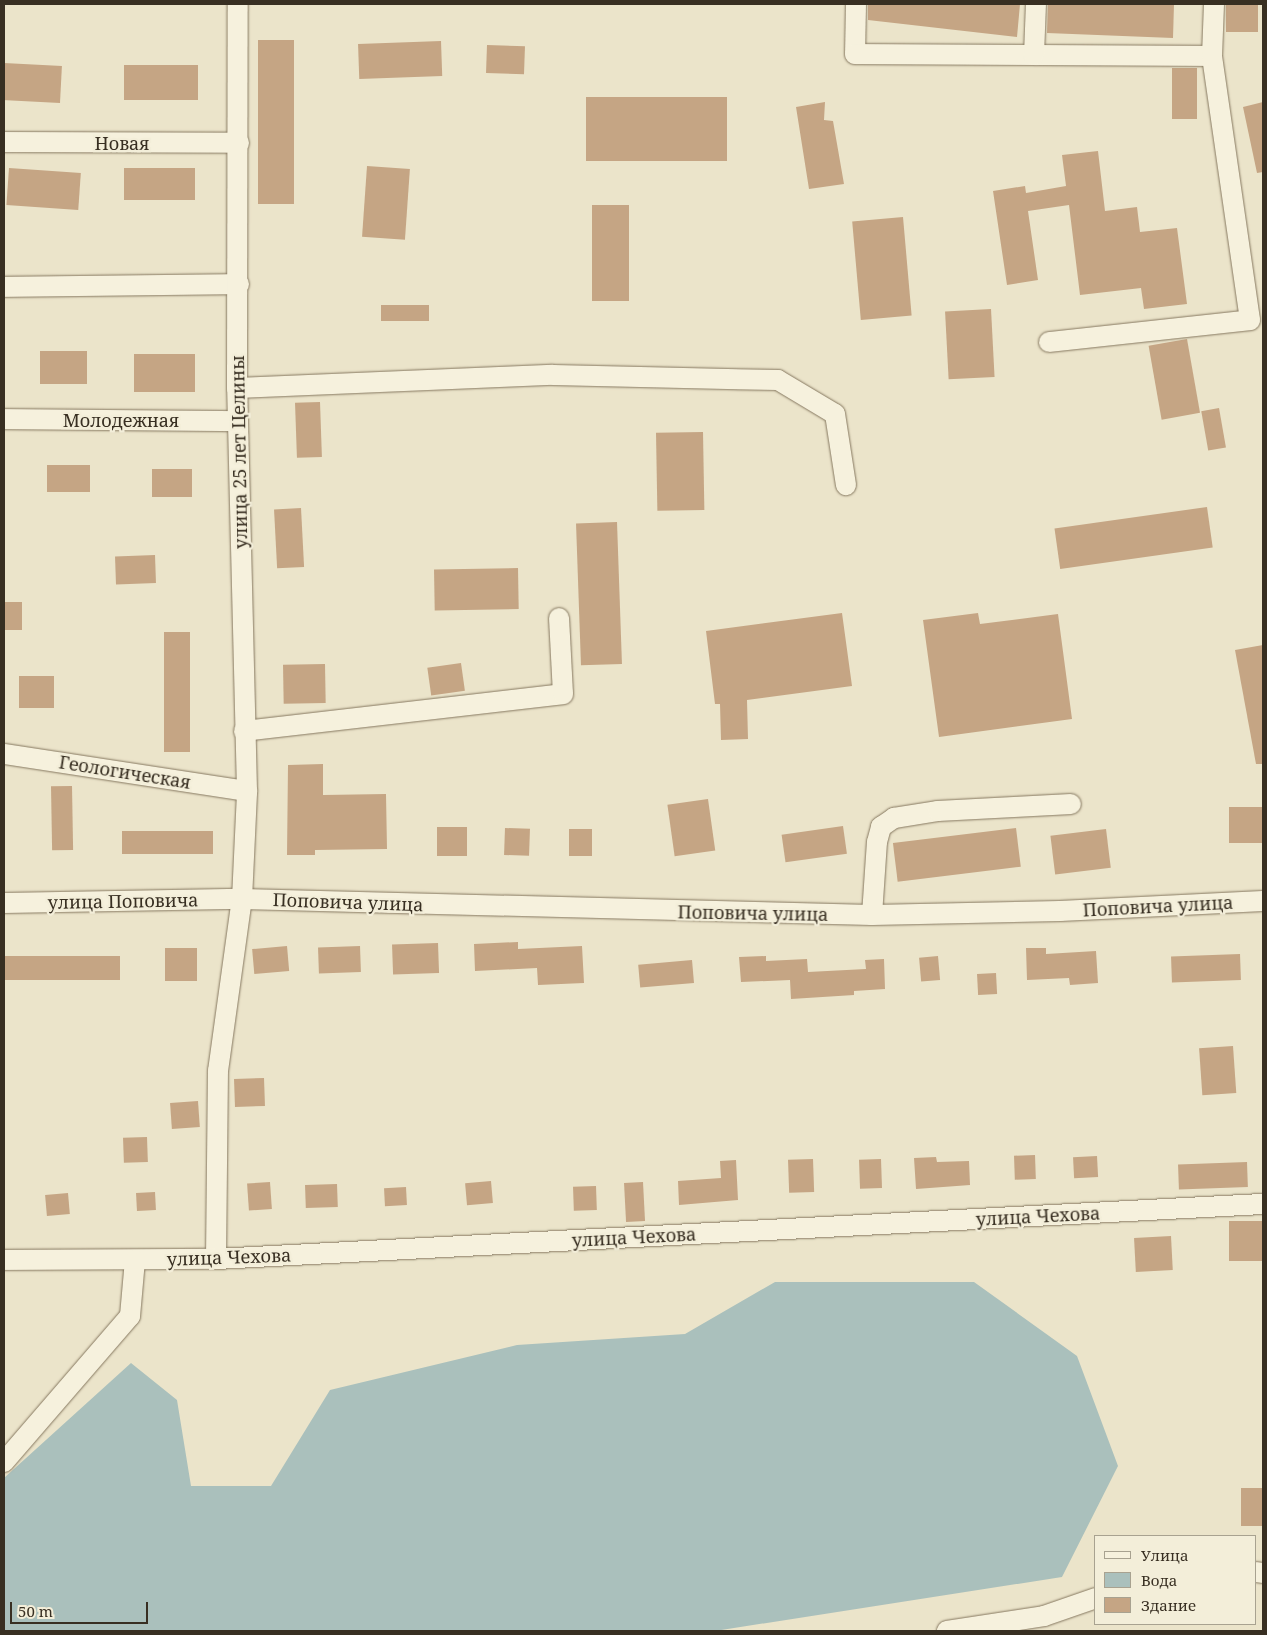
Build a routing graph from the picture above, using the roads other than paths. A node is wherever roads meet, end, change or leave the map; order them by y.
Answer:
1 (238, 4) edge
2 (856, 4) edge
3 (1036, 4) edge
4 (1214, 4) edge
5 (1034, 54) junction
6 (1212, 56) junction
7 (4, 142) edge
8 (240, 143) junction
9 (239, 284) junction
10 (4, 287) edge
11 (1049, 342) dead end
12 (237, 388) junction
13 (4, 419) edge
14 (238, 421) junction
15 (846, 485) dead end
16 (559, 618) dead end
17 (244, 731) junction
18 (4, 754) edge
19 (247, 791) junction
20 (1071, 804) dead end
21 (242, 899) junction
22 (1263, 901) edge
23 (4, 903) edge
24 (872, 915) junction
25 (1263, 1204) edge
26 (216, 1259) junction
27 (4, 1260) edge
28 (135, 1260) junction
29 (4, 1462) edge
30 (1094, 1599) edge
31 (947, 1631) edge

1 - 8 street, улица 25 лет Целины
2 - 5 street
3 - 5 street
4 - 6 street
5 - 6 street
6 - 11 street
7 - 8 street, Новая
8 - 9 street, улица 25 лет Целины
9 - 10 street
9 - 12 street, улица 25 лет Целины
12 - 14 street, улица 25 лет Целины
12 - 15 street
13 - 14 street, Молодежная
14 - 17 street, улица 25 лет Целины
16 - 17 street
17 - 19 street, улица 25 лет Целины
18 - 19 street, Геологическая
19 - 21 street, улица 25 лет Целины
20 - 24 street
21 - 23 street, улица Поповича
21 - 24 street, Поповича улица
21 - 26 street, улица 25 лет Целины
22 - 24 street, Поповича улица
25 - 26 street, улица Чехова
26 - 28 street, улица Чехова
27 - 28 street, улица Чехова
28 - 29 street
30 - 31 street

